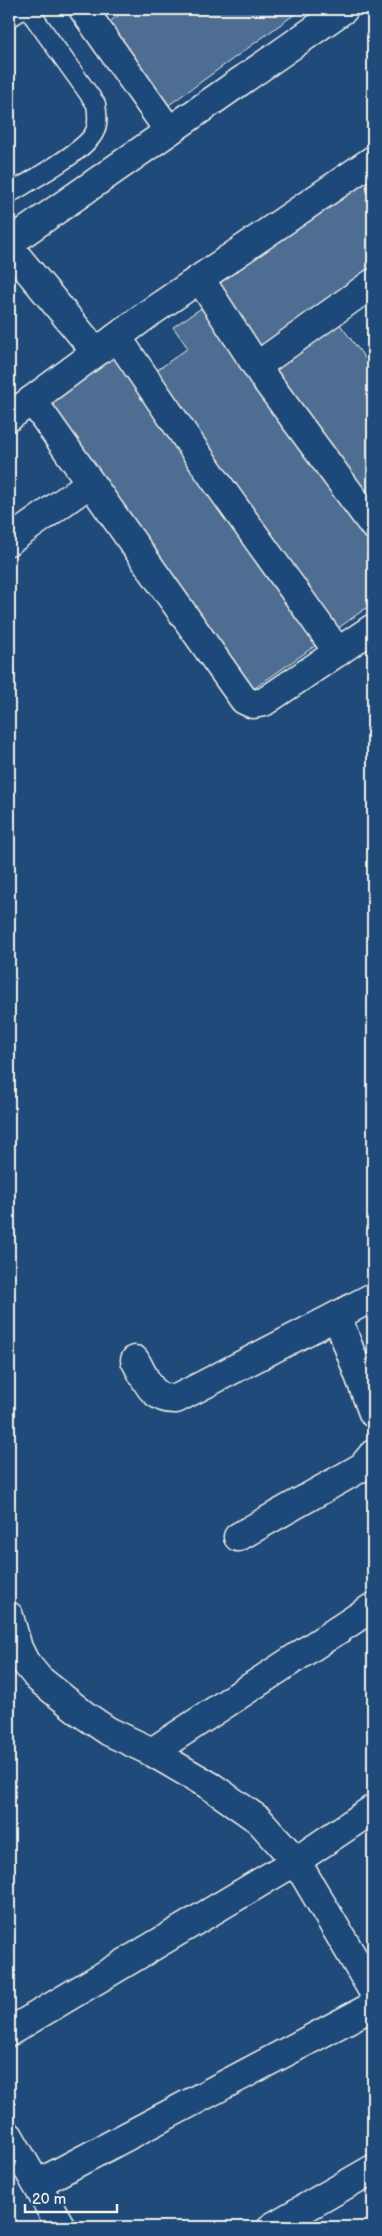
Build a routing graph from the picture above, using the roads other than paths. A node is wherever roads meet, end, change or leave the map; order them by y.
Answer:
1 (24, 9) edge
2 (28, 9) edge
3 (82, 9) edge
4 (344, 9) edge
5 (9, 18) edge
6 (169, 131) junction
7 (373, 160) edge
8 (9, 194) edge
9 (9, 245) edge
10 (200, 278) junction
11 (373, 284) edge
12 (107, 344) junction
13 (257, 366) junction
14 (32, 400) junction
15 (9, 417) edge
16 (90, 484) junction
17 (373, 525) edge
18 (9, 541) edge
19 (373, 628) edge
20 (338, 652) junction
21 (373, 1297) edge
22 (337, 1316) junction
23 (135, 1360) dead end
24 (373, 1413) edge
25 (373, 1454) edge
26 (238, 1537) dead end
27 (373, 1607) edge
28 (9, 1616) edge
29 (14, 1651) edge
30 (152, 1752) junction
31 (373, 1810) edge
32 (296, 1861) junction
33 (373, 1991) edge
34 (373, 2006) edge
35 (9, 2032) edge
36 (9, 2136) edge
37 (373, 2169) edge
38 (37, 2184) junction
39 (61, 2227) edge
40 (272, 2227) edge

1 - 5 lane
2 - 8 lane
3 - 6 street
4 - 6 street
6 - 9 street
7 - 10 street
9 - 12 street
10 - 12 street
10 - 13 street
11 - 13 street
12 - 14 street
12 - 20 street
13 - 17 street
14 - 15 street
14 - 16 street
16 - 18 street
16 - 20 street
19 - 20 street
21 - 22 street
22 - 23 street
22 - 24 street
25 - 26 street
27 - 30 street
28 - 29 street
29 - 30 street
30 - 32 street
31 - 32 street
32 - 33 street
32 - 35 street
34 - 38 street
36 - 38 street
37 - 40 street
38 - 39 street

